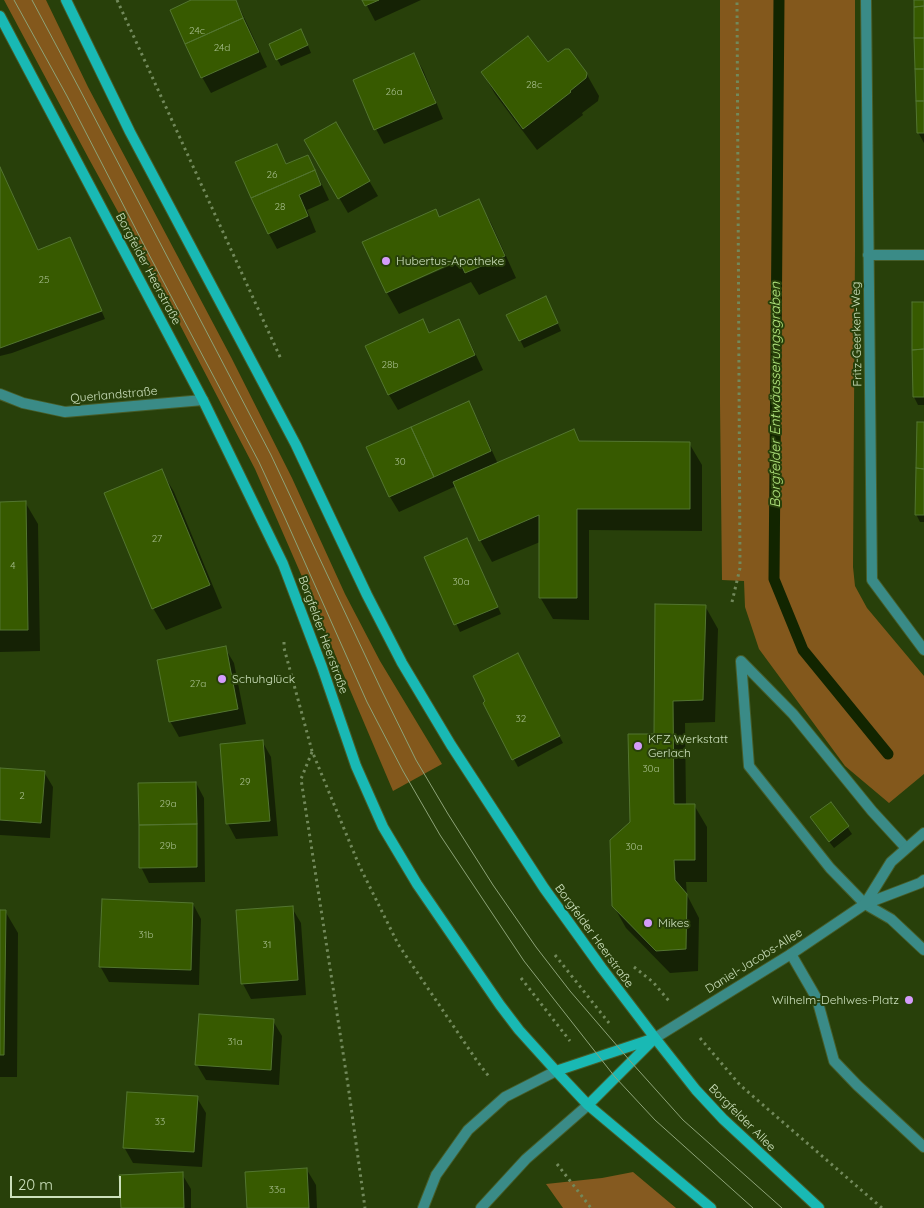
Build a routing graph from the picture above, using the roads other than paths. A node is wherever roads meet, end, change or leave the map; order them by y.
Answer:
1 (66, 0) edge
2 (866, 0) edge
3 (0, 16) edge
4 (868, 255) junction
5 (924, 255) edge
6 (0, 394) edge
7 (203, 400) junction
8 (924, 650) edge
9 (924, 833) edge
10 (906, 848) junction
11 (924, 880) edge
12 (865, 904) junction
13 (924, 950) edge
14 (791, 954) junction
15 (655, 1038) junction
16 (556, 1071) junction
17 (588, 1105) junction
18 (924, 1147) edge
19 (423, 1208) edge
20 (481, 1208) edge
21 (711, 1208) edge
22 (819, 1208) edge

1 - 15 main road, Borgfelder Heerstraße
2 - 4 street, Fritz-Geerken-Weg
3 - 7 main road, Borgfelder Heerstraße
4 - 5 street
4 - 8 street, Fritz-Geerken-Weg
6 - 7 street, Querlandstraße
7 - 16 main road, Borgfelder Heerstraße
9 - 10 street, Daniel-Jacobs-Allee
10 - 12 street, Daniel-Jacobs-Allee
10 - 12 street
11 - 12 street, Daniel-Jacobs-Allee
12 - 13 street
12 - 14 street, Daniel-Jacobs-Allee
14 - 15 street, Daniel-Jacobs-Allee
14 - 18 street
15 - 16 main road
15 - 17 main road
15 - 22 main road, Borgfelder Allee
16 - 17 main road
16 - 19 street
17 - 20 street
17 - 21 main road

